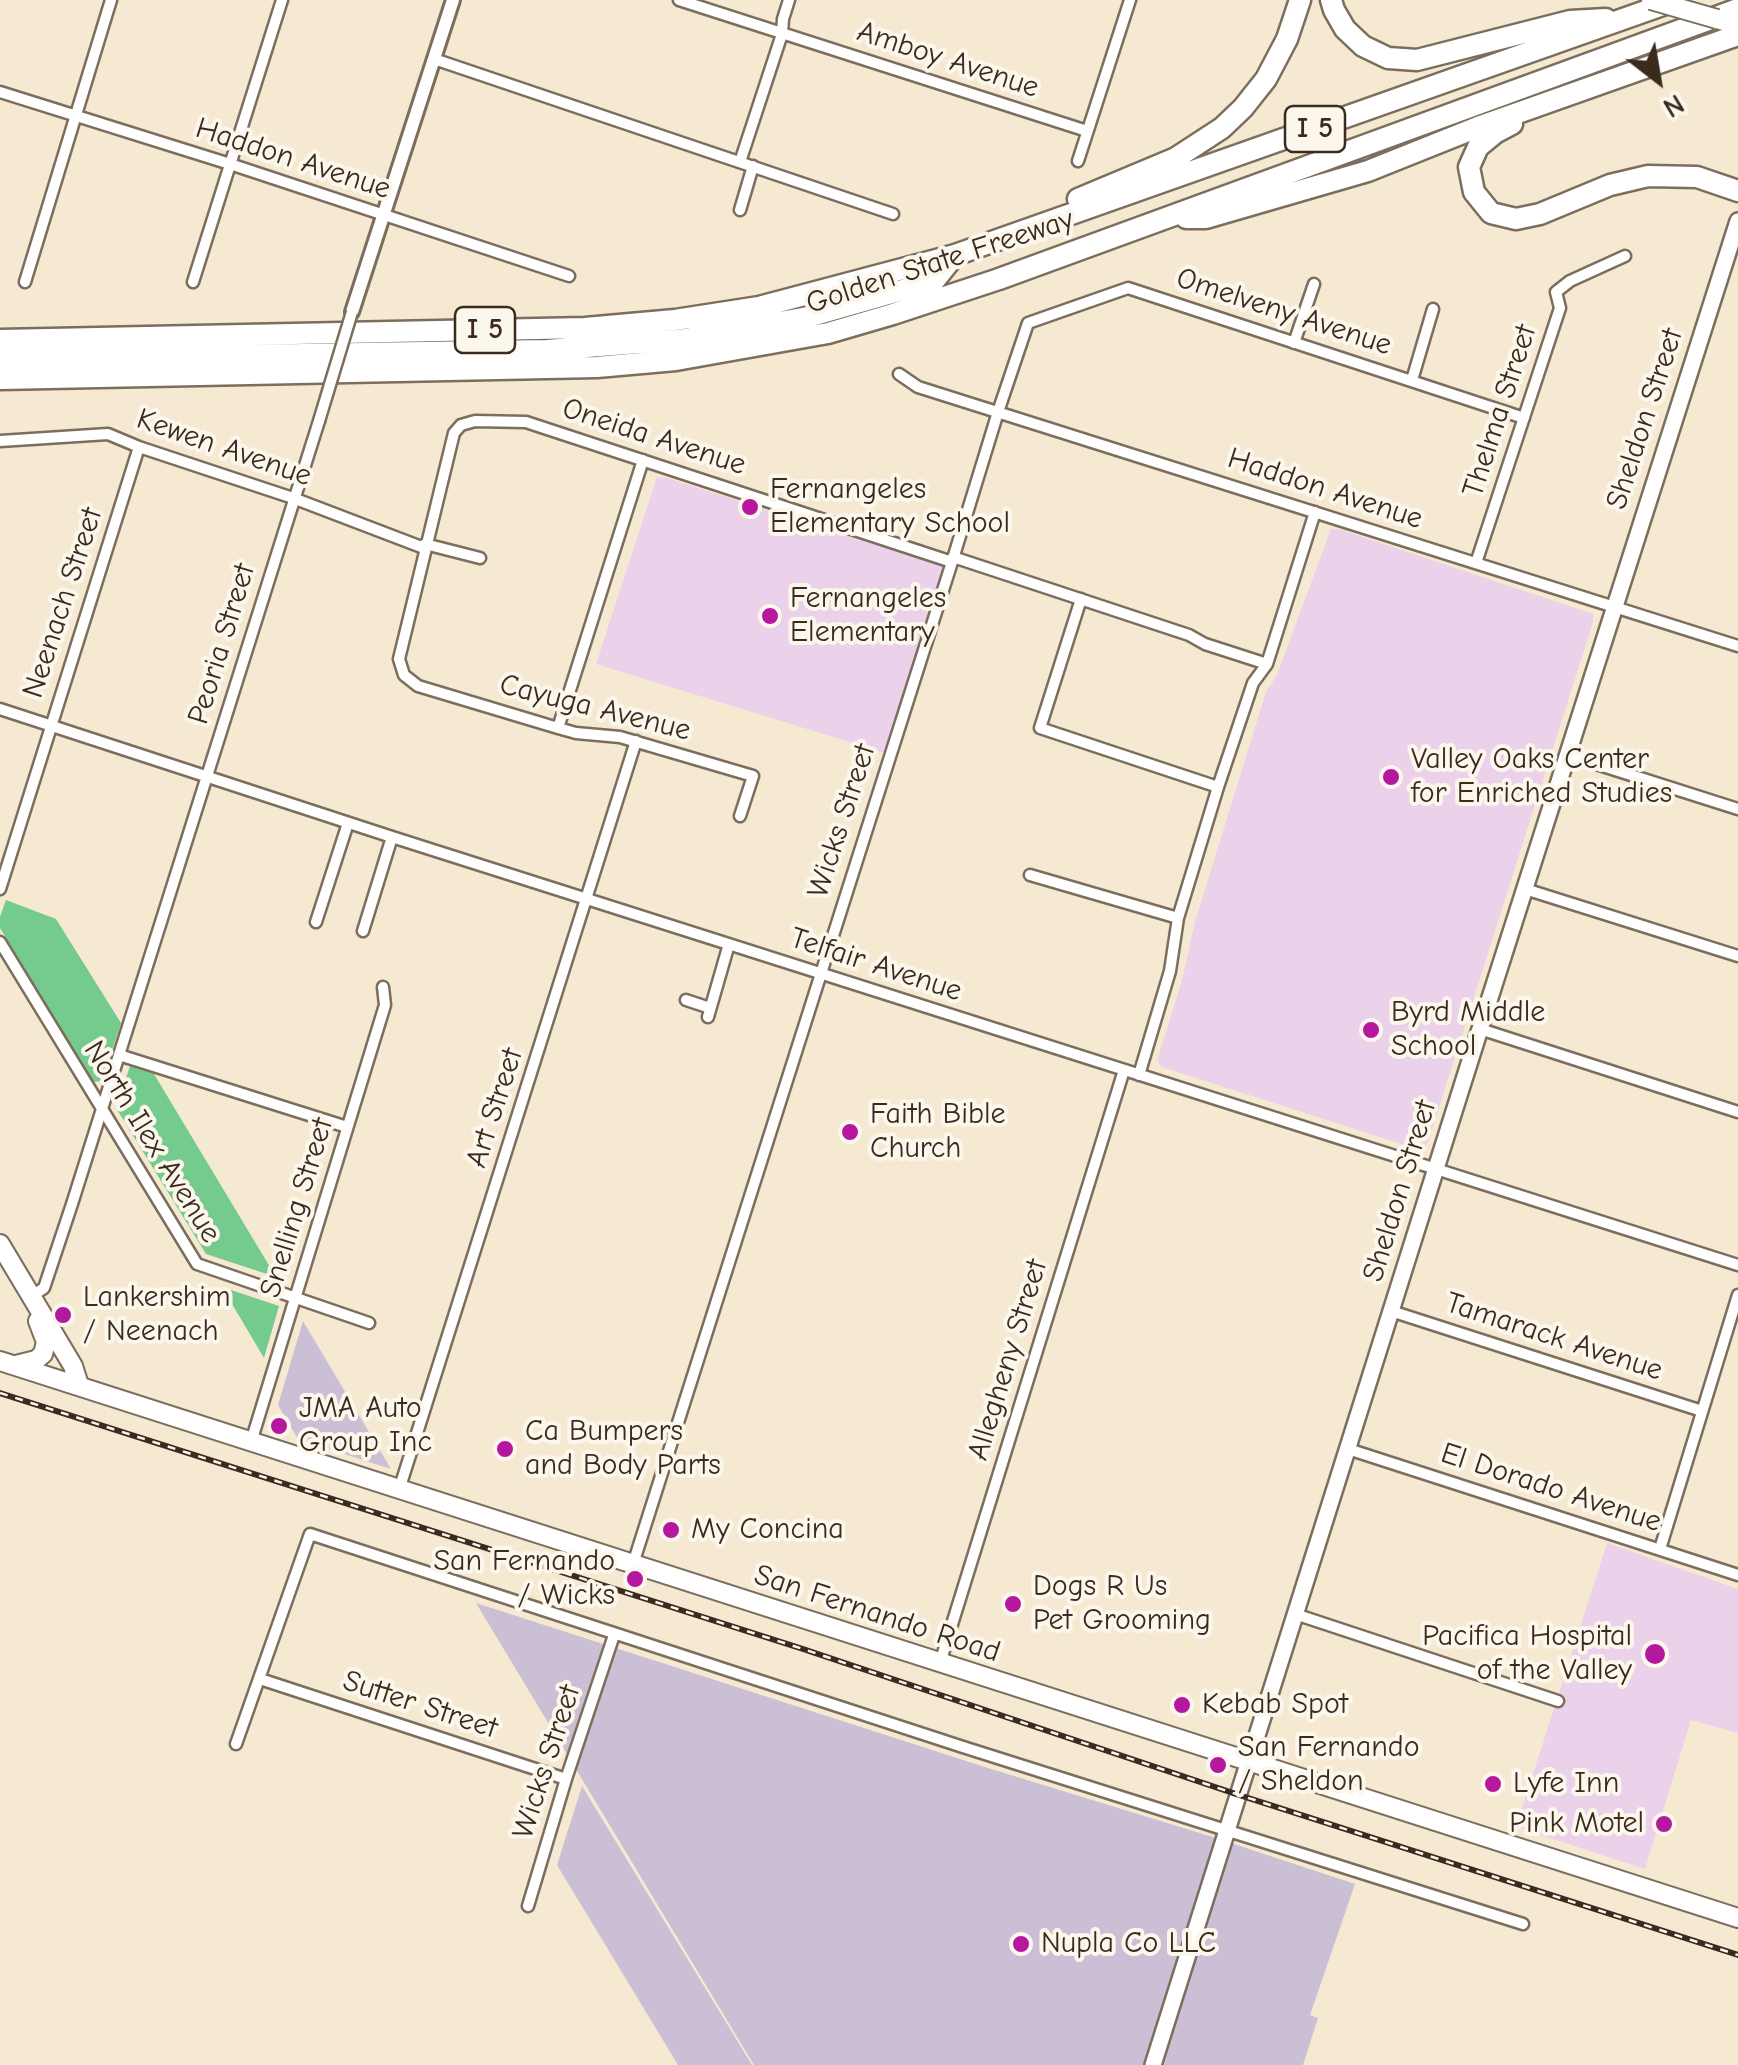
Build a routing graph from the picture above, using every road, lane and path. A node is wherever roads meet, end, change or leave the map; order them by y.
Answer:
1 (111, 0) edge
2 (282, 0) edge
3 (453, 0) edge
4 (679, 0) edge
5 (790, 0) edge
6 (1130, 0) edge
7 (1300, 0) edge
8 (1331, 0) edge
9 (1651, 0) edge
10 (1676, 0) edge
11 (1738, 9) edge
12 (1634, 16) junction
13 (1738, 25) edge
14 (782, 34) junction
15 (1738, 35) edge
16 (434, 59) junction
17 (0, 92) edge
18 (1554, 102) junction
19 (75, 117) junction
20 (1087, 131) junction
21 (1078, 160) dead end
22 (740, 162) junction
23 (230, 164) junction
24 (753, 166) junction
25 (1738, 190) edge
26 (740, 210) dead end
27 (382, 214) junction
28 (893, 214) dead end
29 (1168, 218) junction
30 (1738, 221) edge
31 (996, 241) junction
32 (1625, 256) dead end
33 (569, 276) dead end
34 (999, 279) junction
35 (24, 282) dead end
36 (193, 282) dead end
37 (1314, 284) dead end
38 (1433, 309) dead end
39 (352, 312) joint
40 (1028, 323) joint
41 (1294, 343) junction
42 (1, 349) edge
43 (899, 374) dead end
44 (1412, 380) junction
45 (0, 383) edge
46 (998, 412) junction
47 (1524, 418) junction
48 (0, 441) edge
49 (139, 447) junction
50 (643, 460) junction
51 (293, 498) junction
52 (1315, 512) junction
53 (425, 546) junction
54 (480, 558) dead end
55 (953, 559) junction
56 (1476, 564) junction
57 (1080, 599) junction
58 (1614, 608) junction
59 (1738, 646) edge
60 (1267, 664) junction
61 (0, 710) edge
62 (50, 726) junction
63 (558, 728) junction
64 (636, 741) junction
65 (1568, 755) junction
66 (208, 778) junction
67 (1218, 788) junction
68 (1738, 809) edge
69 (740, 816) dead end
70 (348, 822) junction
71 (392, 837) junction
72 (1030, 875) dead end
73 (0, 888) edge
74 (1525, 889) junction
75 (588, 899) junction
76 (1178, 918) junction
77 (316, 922) dead end
78 (368, 927) dead end
79 (0, 942) edge
80 (729, 944) junction
81 (1738, 956) edge
82 (820, 972) junction
83 (383, 987) dead end
84 (686, 1000) dead end
85 (1480, 1029) junction
86 (119, 1055) junction
87 (1124, 1070) junction
88 (1139, 1075) junction
89 (101, 1110) junction
90 (1738, 1112) edge
91 (347, 1128) junction
92 (1436, 1170) junction
93 (0, 1244) edge
94 (1738, 1265) edge
95 (1738, 1295) edge
96 (32, 1296) junction
97 (296, 1298) junction
98 (1392, 1311) junction
99 (370, 1323) dead end
100 (7, 1363) edge
101 (80, 1385) junction
102 (1702, 1410) junction
103 (250, 1443) junction
104 (1348, 1448) junction
105 (399, 1490) junction
106 (1660, 1549) junction
107 (634, 1564) junction
108 (1738, 1575) edge
109 (1295, 1614) junction
110 (614, 1634) junction
111 (940, 1664) junction
112 (260, 1678) junction
113 (1558, 1701) dead end
114 (236, 1744) dead end
115 (1250, 1761) junction
116 (566, 1779) junction
117 (1228, 1830) junction
118 (528, 1906) dead end
119 (1738, 1918) edge
120 (1523, 1924) dead end
121 (1153, 2065) edge

1 - 19 street
2 - 23 street
3 - 16 street, Peoria Street
4 - 14 street, Amboy Avenue
5 - 14 street
6 - 20 street
7 - 31 highway
8 - 12 highway
9 - 13 main road, bridge
10 - 12 highway, Golden State Freeway / I 5
11 - 29 highway, Golden State Freeway / I 5
12 - 31 highway, Golden State Freeway / I 5
14 - 20 street, Amboy Avenue
14 - 22 street
15 - 18 highway
16 - 22 street
16 - 27 street, Peoria Street
17 - 19 street, Haddon Avenue
18 - 25 highway
18 - 29 highway
19 - 23 street, Haddon Avenue
19 - 35 street
20 - 21 street
22 - 24 street
23 - 27 street, Haddon Avenue
23 - 36 street
24 - 26 street
24 - 28 street
27 - 33 street, Haddon Avenue
27 - 39 street, Peoria Street
29 - 34 highway, Golden State Freeway / I 5
30 - 58 main road, Sheldon Street
31 - 42 highway, Golden State Freeway / I 5
32 - 47 street, Thelma Street
34 - 42 highway
34 - 45 highway, Golden State Freeway / I 5
37 - 41 street
38 - 44 street
39 - 51 street, Peoria Street, bridge
40 - 41 street, Omelveny Avenue
40 - 46 street, Wicks Street
41 - 44 street, Omelveny Avenue
43 - 46 street, Haddon Avenue
44 - 47 street, Omelveny Avenue
46 - 52 street, Haddon Avenue
46 - 55 street, Wicks Street
47 - 56 street, Thelma Street
48 - 49 street, Kewen Avenue
49 - 51 street, Kewen Avenue
49 - 62 street, Neenach Street
50 - 53 street, Oneida Avenue
50 - 55 street, Oneida Avenue
50 - 63 street
51 - 53 street, Kewen Avenue
51 - 66 street, Peoria Street
52 - 56 street, Haddon Avenue
52 - 60 street
53 - 54 street, Kewen Avenue
53 - 63 street, Cayuga Avenue
55 - 57 street, Oneida Avenue
55 - 82 street, Wicks Street
56 - 58 street, Haddon Avenue
57 - 60 street, Oneida Avenue
57 - 67 street
58 - 59 street, Haddon Avenue
58 - 65 main road, Sheldon Street
60 - 67 street
61 - 62 street, Telfair Avenue
62 - 66 street, Telfair Avenue
62 - 73 street, Neenach Street
63 - 64 street, Cayuga Avenue
64 - 69 street, Cayuga Avenue
64 - 75 street, Art Street
65 - 68 street
65 - 74 main road, Sheldon Street
66 - 70 street, Telfair Avenue
66 - 86 street, Peoria Street
67 - 76 street
70 - 71 street, Telfair Avenue
70 - 77 street
71 - 75 street, Telfair Avenue
71 - 78 street
72 - 76 street
74 - 81 street
74 - 85 main road, Sheldon Street
75 - 80 street, Telfair Avenue
75 - 105 street, Art Street
76 - 88 street
79 - 89 street, North Ilex Avenue
80 - 82 street, Telfair Avenue
80 - 84 street
82 - 87 street, Telfair Avenue
82 - 107 street, Wicks Street
83 - 91 street, Snelling Street
85 - 90 street
85 - 92 main road, Sheldon Street
86 - 89 street, Peoria Street
86 - 91 street
87 - 88 street, Telfair Avenue
87 - 111 street, Allegheny Street
88 - 92 street, Telfair Avenue
89 - 96 street, Peoria Street
89 - 97 street, North Ilex Avenue
91 - 97 street, Snelling Street
92 - 94 street, Telfair Avenue
92 - 98 main road, Sheldon Street
93 - 96 main road
95 - 102 street
96 - 100 main road
96 - 101 main road
97 - 99 street, North Ilex Avenue
97 - 103 street, Snelling Street
98 - 102 street, Tamarack Avenue
98 - 104 main road, Sheldon Street
100 - 101 main road, San Fernando Road
101 - 103 main road, San Fernando Road
102 - 106 street
103 - 105 main road, San Fernando Road
104 - 106 street, El Dorado Avenue
104 - 109 main road, Sheldon Street
105 - 107 main road, San Fernando Road
106 - 108 street, El Dorado Avenue
107 - 111 main road, San Fernando Road
109 - 113 street
109 - 115 main road, Sheldon Street
110 - 112 street
110 - 116 street, Wicks Street
110 - 117 street
111 - 115 main road, San Fernando Road
112 - 114 street
112 - 116 street, Sutter Street
115 - 117 main road, Sheldon Street
115 - 119 main road, San Fernando Road
116 - 118 street, Wicks Street
117 - 120 street
117 - 121 main road, Sheldon Street

